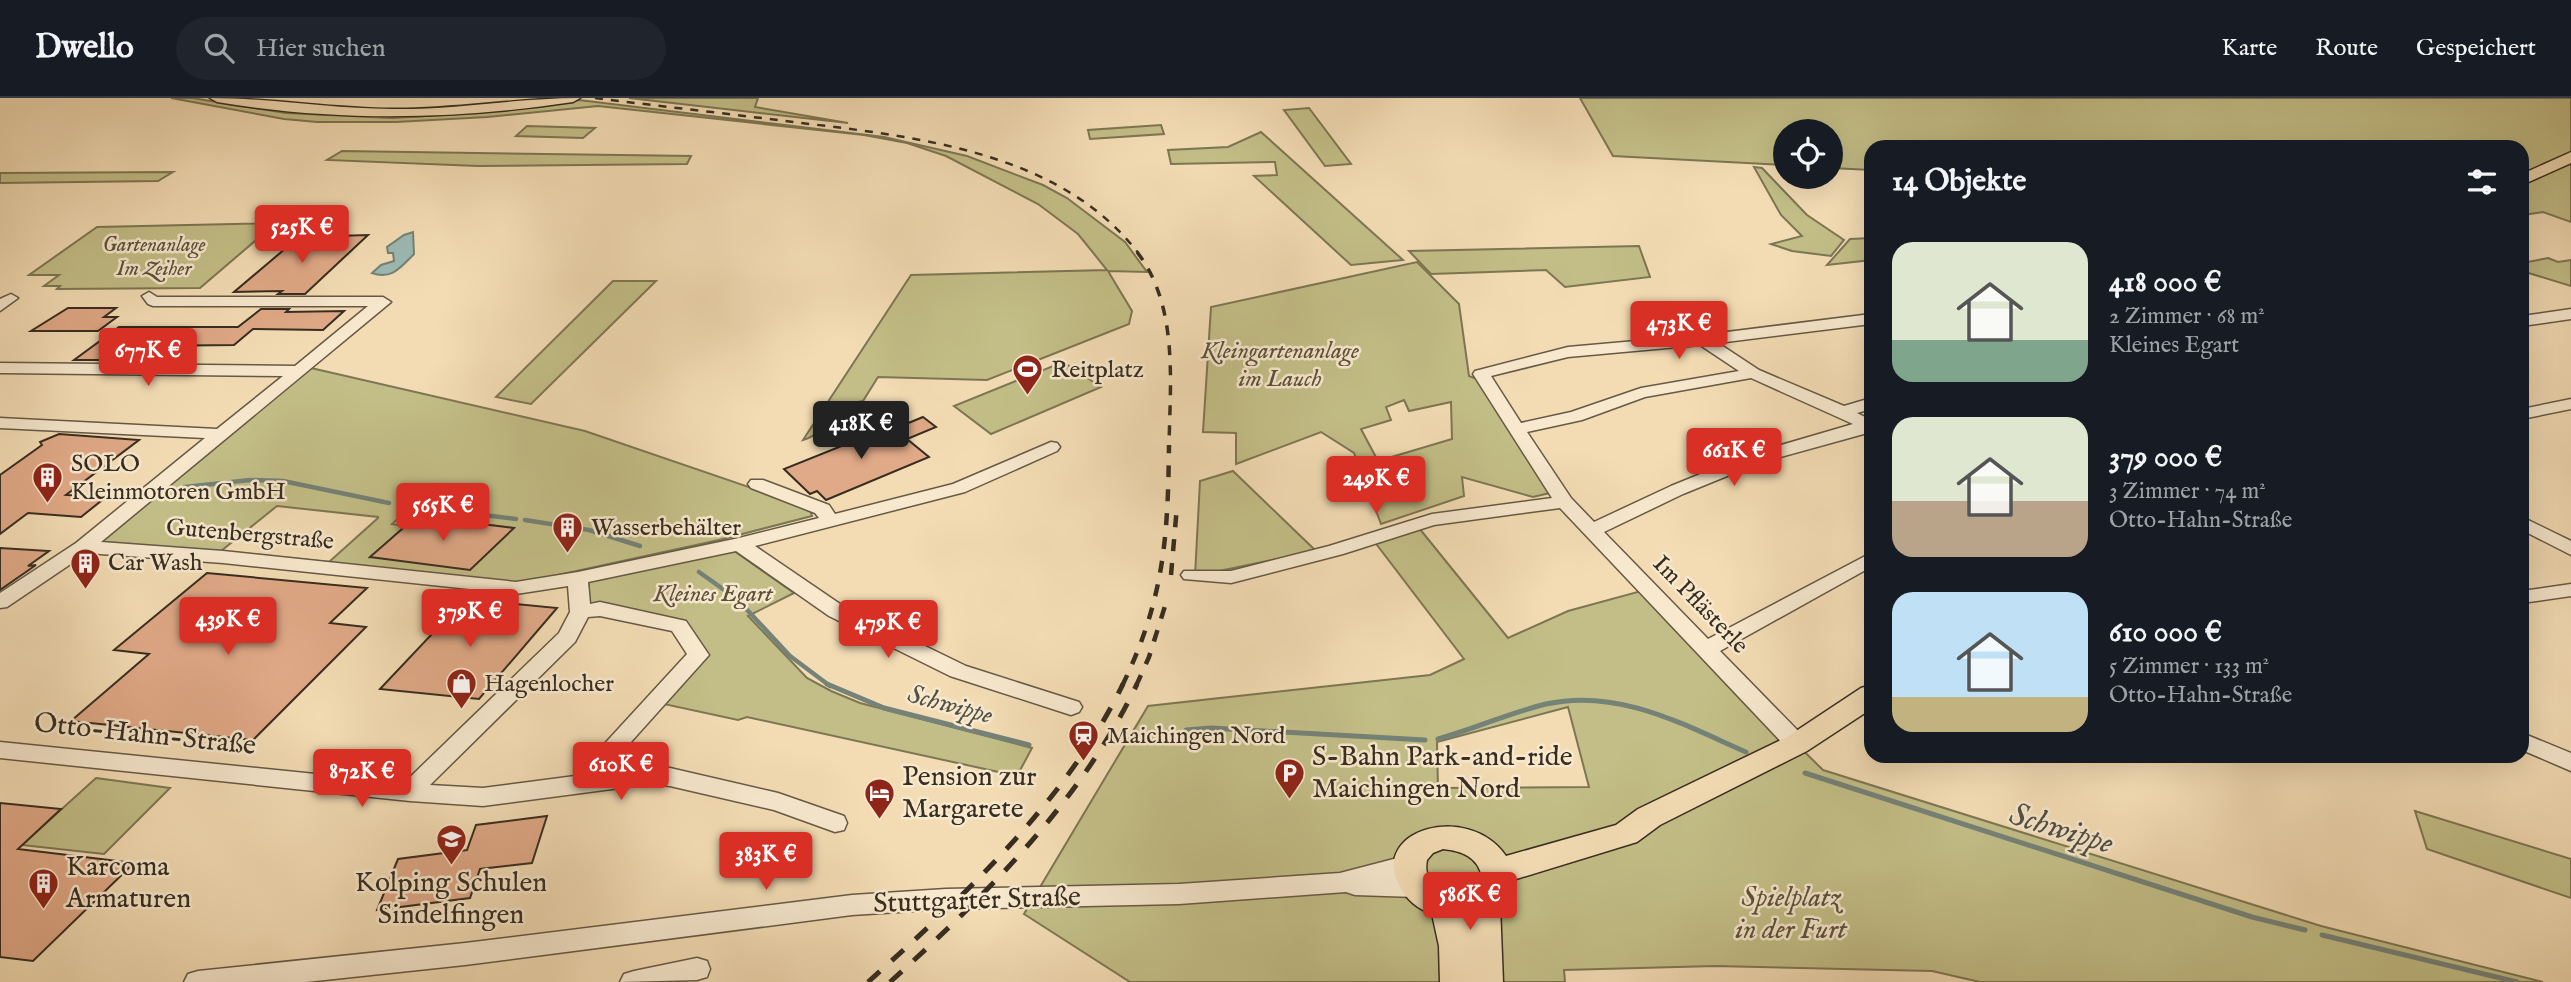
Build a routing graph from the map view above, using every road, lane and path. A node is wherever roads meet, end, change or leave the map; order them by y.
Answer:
1 (217, 98) edge
2 (573, 98) edge
3 (2571, 157) edge
4 (2529, 177) edge
5 (149, 296) dead end
6 (2571, 314) edge
7 (1864, 320) edge
8 (2529, 320) edge
9 (1703, 340) junction
10 (0, 368) edge
11 (296, 371) junction
12 (1753, 373) junction
13 (2571, 404) edge
14 (1864, 405) edge
15 (1843, 412) junction
16 (2529, 413) edge
17 (0, 423) edge
18 (1864, 423) edge
19 (1864, 427) edge
20 (1518, 429) junction
21 (220, 434) junction
22 (1051, 447) dead end
23 (757, 484) dead end
24 (1564, 502) junction
25 (830, 521) junction
26 (2529, 527) edge
27 (1593, 530) junction
28 (739, 544) junction
29 (83, 547) junction
30 (2571, 549) edge
31 (1864, 563) edge
32 (1191, 575) dead end
33 (578, 578) junction
34 (2571, 590) edge
35 (2529, 596) edge
36 (0, 602) edge
37 (580, 612) junction
38 (1707, 649) junction
39 (1864, 700) edge
40 (1070, 707) dead end
41 (1797, 744) junction
42 (2529, 744) edge
43 (0, 750) edge
44 (2571, 763) edge
45 (584, 784) junction
46 (410, 792) junction
47 (835, 823) dead end
48 (1489, 875) junction
49 (1412, 876) junction
50 (1447, 905) junction
51 (697, 969) dead end
52 (198, 982) edge
53 (634, 982) edge
54 (1457, 982) edge
55 (1486, 982) edge

1 - 2 main road
3 - 4 main road
5 - 11 street
6 - 8 street
7 - 9 street, Im Pflästerle
9 - 12 street
9 - 20 street, Im Pflästerle
10 - 11 street
11 - 21 street
12 - 15 street
12 - 20 street
13 - 16 street
14 - 15 street
15 - 18 street
17 - 21 street
19 - 27 street
20 - 24 street, Im Pflästerle
21 - 29 street
22 - 25 street
23 - 25 street
24 - 27 street, Im Pflästerle
24 - 32 street
25 - 28 street
26 - 30 street
27 - 38 street, Im Pflästerle
28 - 33 street
28 - 40 street
29 - 33 street, Gutenbergstraße
29 - 36 street
31 - 38 street
33 - 37 street
34 - 35 street
37 - 45 street
37 - 46 street
38 - 41 street, Im Pflästerle
39 - 41 main road
41 - 48 main road
42 - 44 street
43 - 46 street, Otto-Hahn-Straße
45 - 46 street, Otto-Hahn-Straße
45 - 47 street, Otto-Hahn-Straße
48 - 49 main road
48 - 50 main road
48 - 55 main road
49 - 50 main road
49 - 52 street, Stuttgarter Straße
50 - 54 main road
51 - 53 street

